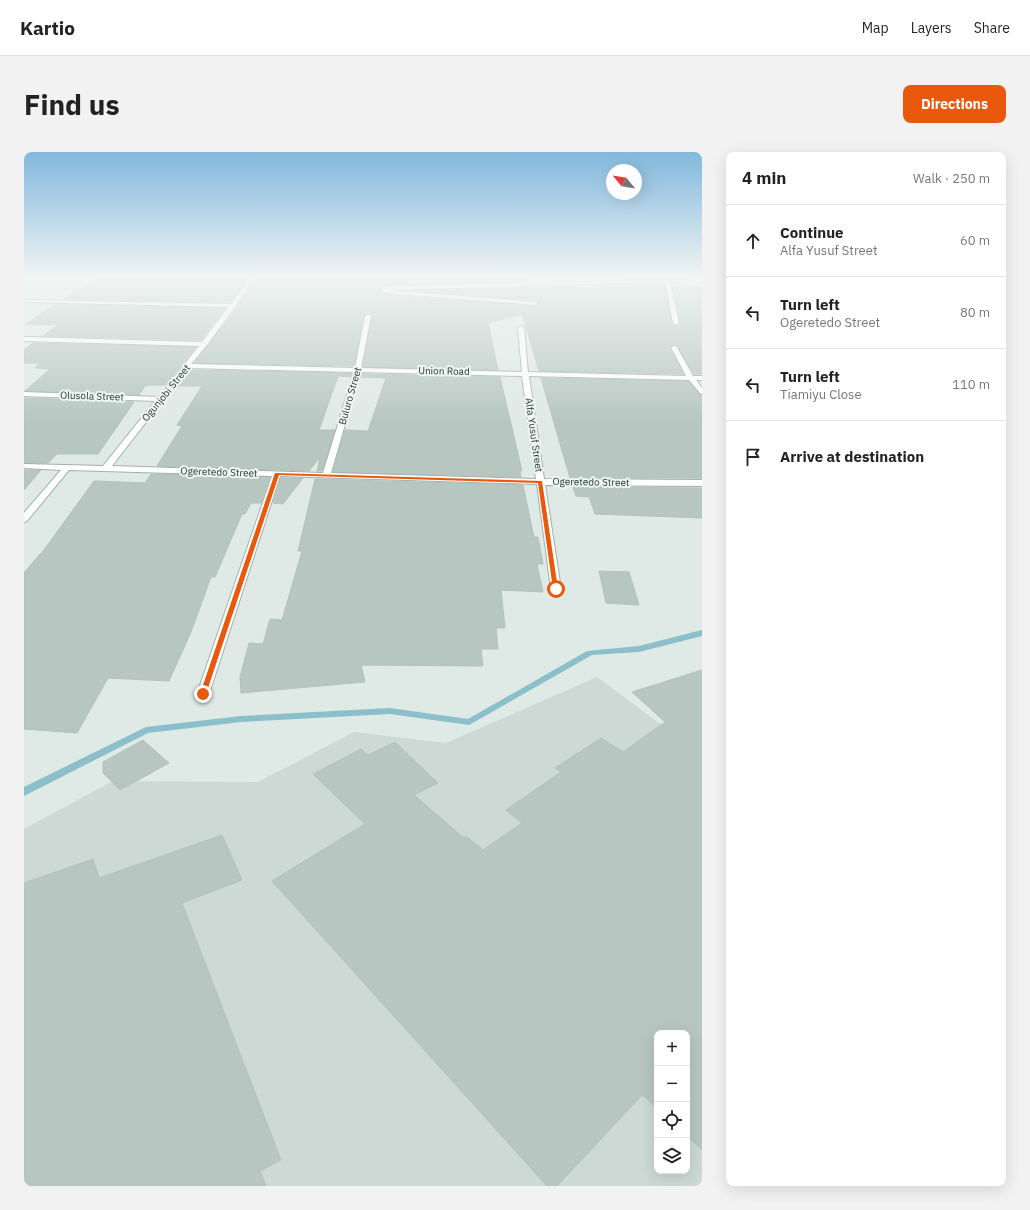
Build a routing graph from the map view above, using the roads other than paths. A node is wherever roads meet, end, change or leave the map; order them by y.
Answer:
1 (218, 326) edge
2 (366, 326) edge
3 (521, 328) dead end
4 (24, 339) edge
5 (204, 344) junction
6 (674, 347) dead end
7 (187, 366) junction
8 (358, 369) junction
9 (525, 373) junction
10 (690, 377) junction
11 (702, 378) edge
12 (702, 392) edge
13 (24, 394) edge
14 (161, 398) junction
15 (24, 466) edge
16 (67, 467) junction
17 (106, 468) junction
18 (277, 474) junction
19 (326, 475) junction
20 (541, 482) junction
21 (702, 483) edge
22 (24, 519) edge
23 (556, 589) dead end
24 (203, 694) dead end

1 - 5 street, Ogunjobi Street
2 - 8 street, Buluro Street
3 - 9 street, Alfa Yusuf Street
4 - 5 street
5 - 7 street, Ogunjobi Street
6 - 10 street
7 - 8 street, Union Road
7 - 14 street, Ogunjobi Street
8 - 9 street, Union Road
8 - 19 street, Buluro Street
9 - 10 street, Union Road
9 - 20 street, Alfa Yusuf Street
10 - 11 street, Union Road
10 - 12 street
13 - 14 street, Olusola Street
14 - 17 street, Ogunjobi Street
15 - 16 street, Ogeretedo Street
16 - 17 street, Ogeretedo Street
16 - 22 street
17 - 18 street, Ogeretedo Street
18 - 19 street, Ogeretedo Street
18 - 24 street
19 - 20 street, Ogeretedo Street
20 - 21 street, Ogeretedo Street
20 - 23 street, Alfa Yusuf Street

